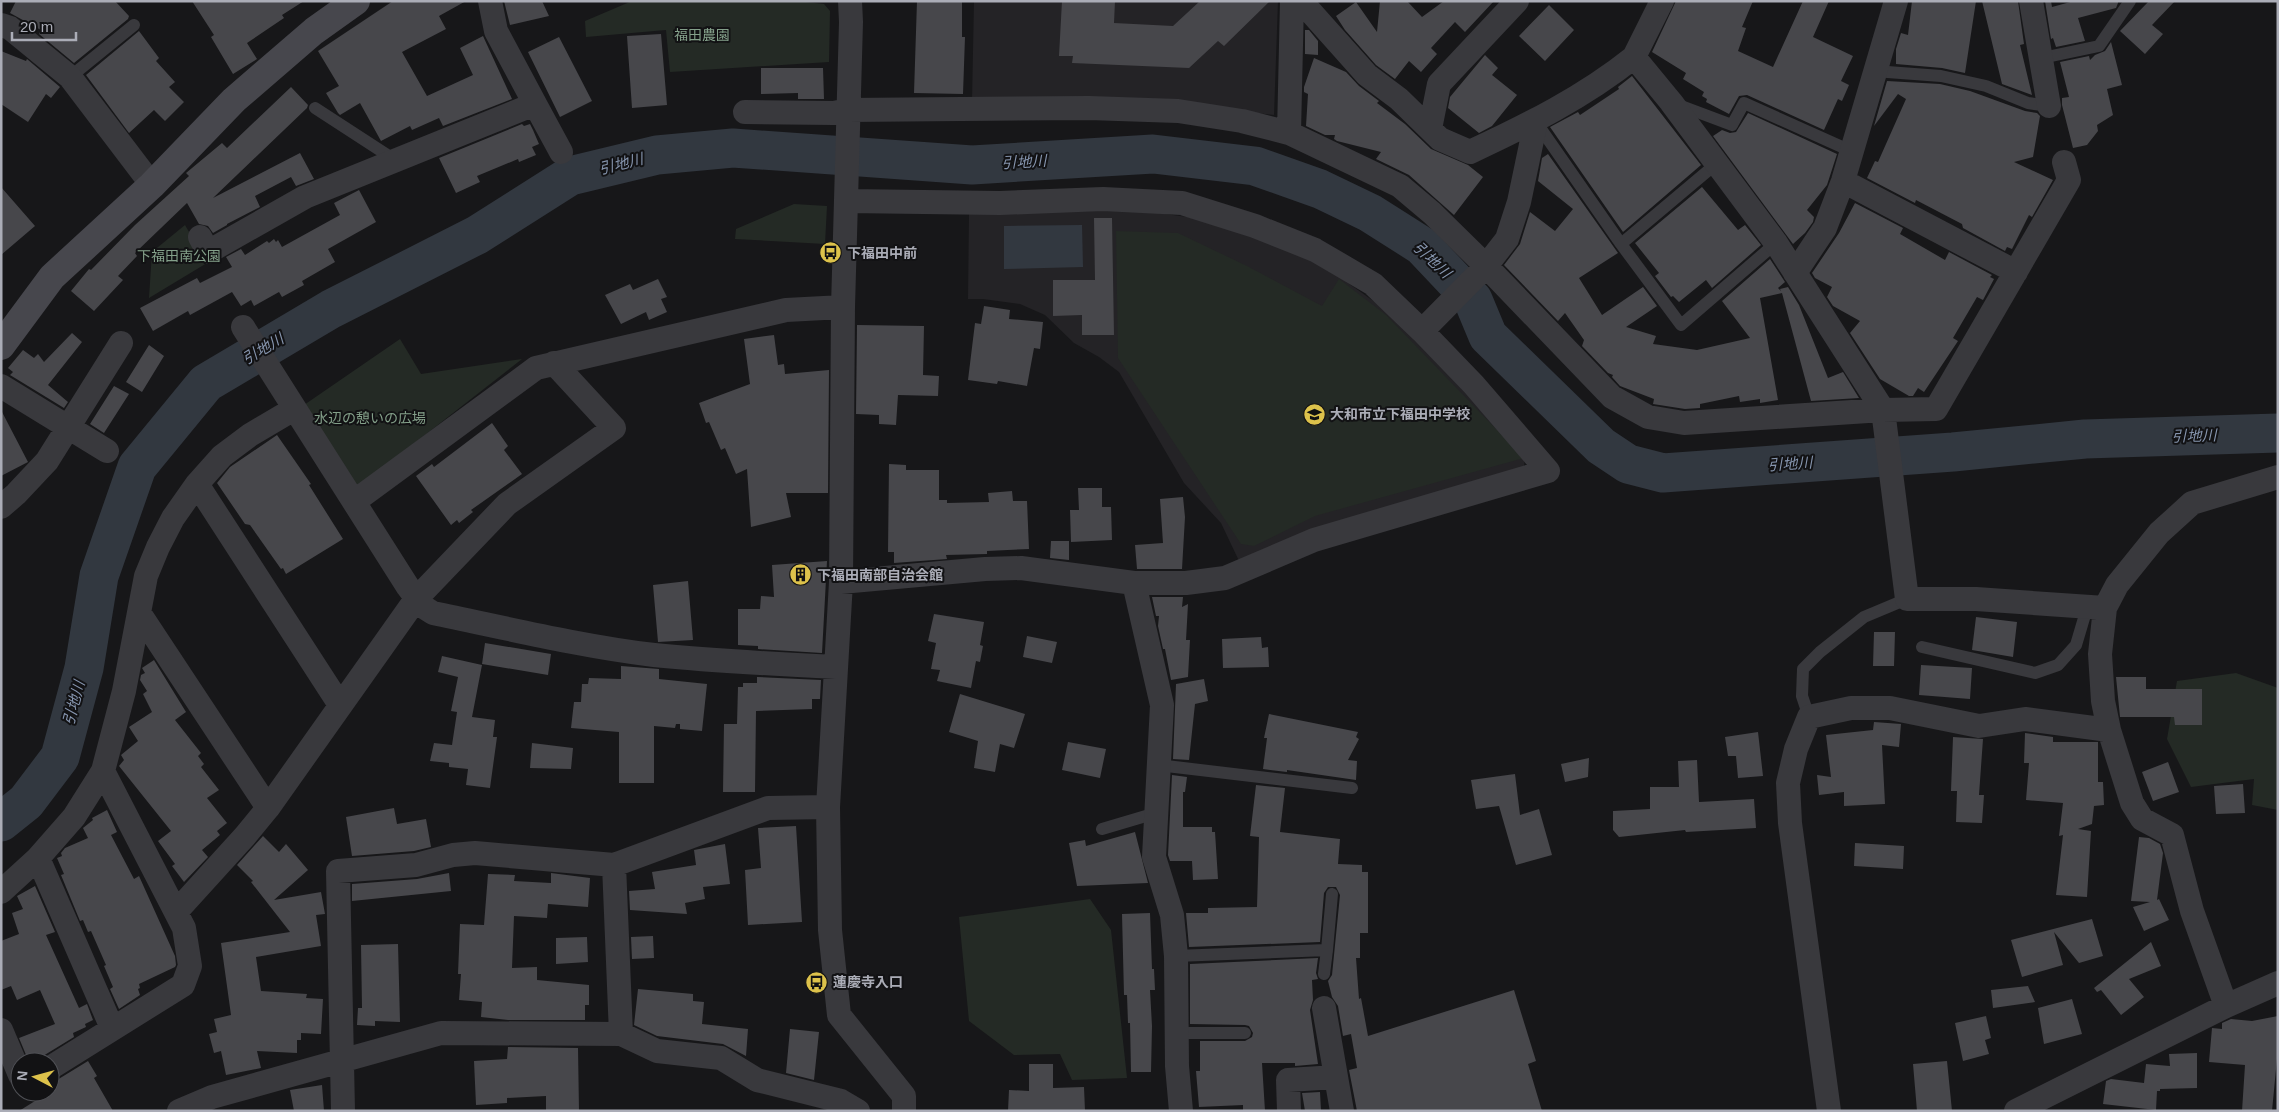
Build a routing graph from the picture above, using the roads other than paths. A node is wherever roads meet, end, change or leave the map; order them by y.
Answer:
1 (356, 1) edge
2 (490, 1) edge
3 (850, 1) edge
4 (1292, 1) edge
5 (1301, 1) edge
6 (1517, 1) edge
7 (1662, 1) edge
8 (1896, 1) edge
9 (2031, 1) edge
10 (2130, 1) edge
11 (1, 25) edge
12 (134, 25) dead end
13 (1634, 57) junction
14 (2042, 58) junction
15 (1874, 72) junction
16 (70, 77) junction
17 (1671, 102) junction
18 (535, 104) junction
19 (2049, 106) joint
20 (315, 108) dead end
21 (745, 112) dead end
22 (848, 119) junction
23 (1536, 121) junction
24 (1430, 129) junction
25 (1289, 133) junction
26 (1851, 151) junction
27 (562, 152) dead end
28 (395, 160) junction
29 (2064, 162) dead end
30 (1716, 164) junction
31 (1843, 181) junction
32 (152, 184) junction
33 (846, 196) junction
34 (200, 237) dead end
35 (1776, 242) junction
36 (1621, 244) junction
37 (1483, 268) junction
38 (2016, 272) junction
39 (1795, 273) junction
40 (843, 307) junction
41 (1426, 327) junction
42 (246, 331) dead end
43 (121, 343) dead end
44 (1, 346) edge
45 (554, 363) junction
46 (1, 386) edge
47 (294, 409) junction
48 (1884, 418) junction
49 (68, 427) junction
50 (107, 451) dead end
51 (2278, 476) edge
52 (197, 484) junction
53 (355, 501) junction
54 (1, 507) edge
55 (841, 582) junction
56 (1134, 583) junction
57 (416, 599) junction
58 (1907, 599) junction
59 (2096, 608) junction
60 (140, 614) junction
61 (1922, 647) dead end
62 (836, 667) junction
63 (340, 705) junction
64 (1809, 717) junction
65 (2109, 730) junction
66 (1158, 765) junction
67 (103, 771) junction
68 (1352, 788) dead end
69 (828, 807) junction
70 (268, 808) junction
71 (1156, 813) junction
72 (1102, 829) dead end
73 (38, 858) junction
74 (614, 865) junction
75 (1, 892) edge
76 (1332, 894) dead end
77 (176, 912) junction
78 (1327, 950) junction
79 (1176, 956) junction
80 (1324, 974) dead end
81 (2278, 983) edge
82 (2226, 1006) junction
83 (1324, 1008) dead end
84 (112, 1028) junction
85 (1, 1030) edge
86 (1177, 1033) junction
87 (1245, 1033) dead end
88 (621, 1034) junction
89 (10, 1052) edge
90 (60, 1062) edge
91 (343, 1062) junction
92 (1336, 1077) junction
93 (179, 1111) edge
94 (343, 1111) edge
95 (858, 1111) edge
96 (904, 1111) edge
97 (1182, 1111) edge
98 (1289, 1111) edge
99 (1342, 1111) edge
100 (1829, 1111) edge
101 (2016, 1111) edge

1 - 32 street
2 - 18 street
3 - 22 street
4 - 25 street
5 - 24 street
6 - 24 street
7 - 13 street
8 - 15 street
9 - 14 street
10 - 14 lane
11 - 16 street
12 - 16 lane
13 - 17 street
13 - 23 street
14 - 19 street
15 - 19 lane
15 - 26 street
16 - 32 street
17 - 26 lane
17 - 30 street
18 - 27 street
18 - 28 street
20 - 28 lane
21 - 22 street
22 - 25 street
22 - 33 street
23 - 24 street
23 - 36 lane
23 - 37 street
25 - 37 street
26 - 31 street
28 - 34 street
29 - 38 street
30 - 35 street
30 - 36 lane
31 - 38 street
31 - 39 street
32 - 44 street
33 - 40 street
33 - 41 street
35 - 36 lane
35 - 39 street
37 - 41 street
37 - 48 street
38 - 48 street
39 - 48 street
40 - 45 street
40 - 55 street
41 - 56 street
42 - 47 street
43 - 49 street
45 - 53 street
45 - 57 street
46 - 49 street
47 - 52 street
47 - 53 street
48 - 58 street
49 - 50 street
49 - 54 street
51 - 59 street
52 - 60 street
52 - 63 street
53 - 57 street
55 - 56 street
55 - 62 street
56 - 66 street
57 - 62 street
57 - 63 street
58 - 59 street
58 - 64 lane
59 - 61 lane
59 - 65 street
60 - 67 street
60 - 70 street
62 - 69 street
63 - 70 street
64 - 65 street
64 - 100 street
65 - 82 street
66 - 68 lane
66 - 71 street
67 - 73 street
67 - 77 street
69 - 74 street
69 - 96 street
70 - 77 street
71 - 72 lane
71 - 79 street
73 - 75 street
73 - 84 street
74 - 88 street
74 - 91 street
76 - 78 lane
77 - 84 street
78 - 79 lane
78 - 80 lane
79 - 86 street
81 - 82 street
82 - 101 street
83 - 92 street
84 - 90 street
85 - 89 street
86 - 87 lane
86 - 97 street
88 - 91 street
88 - 95 street
91 - 93 street
91 - 94 street
92 - 98 street
92 - 99 street

